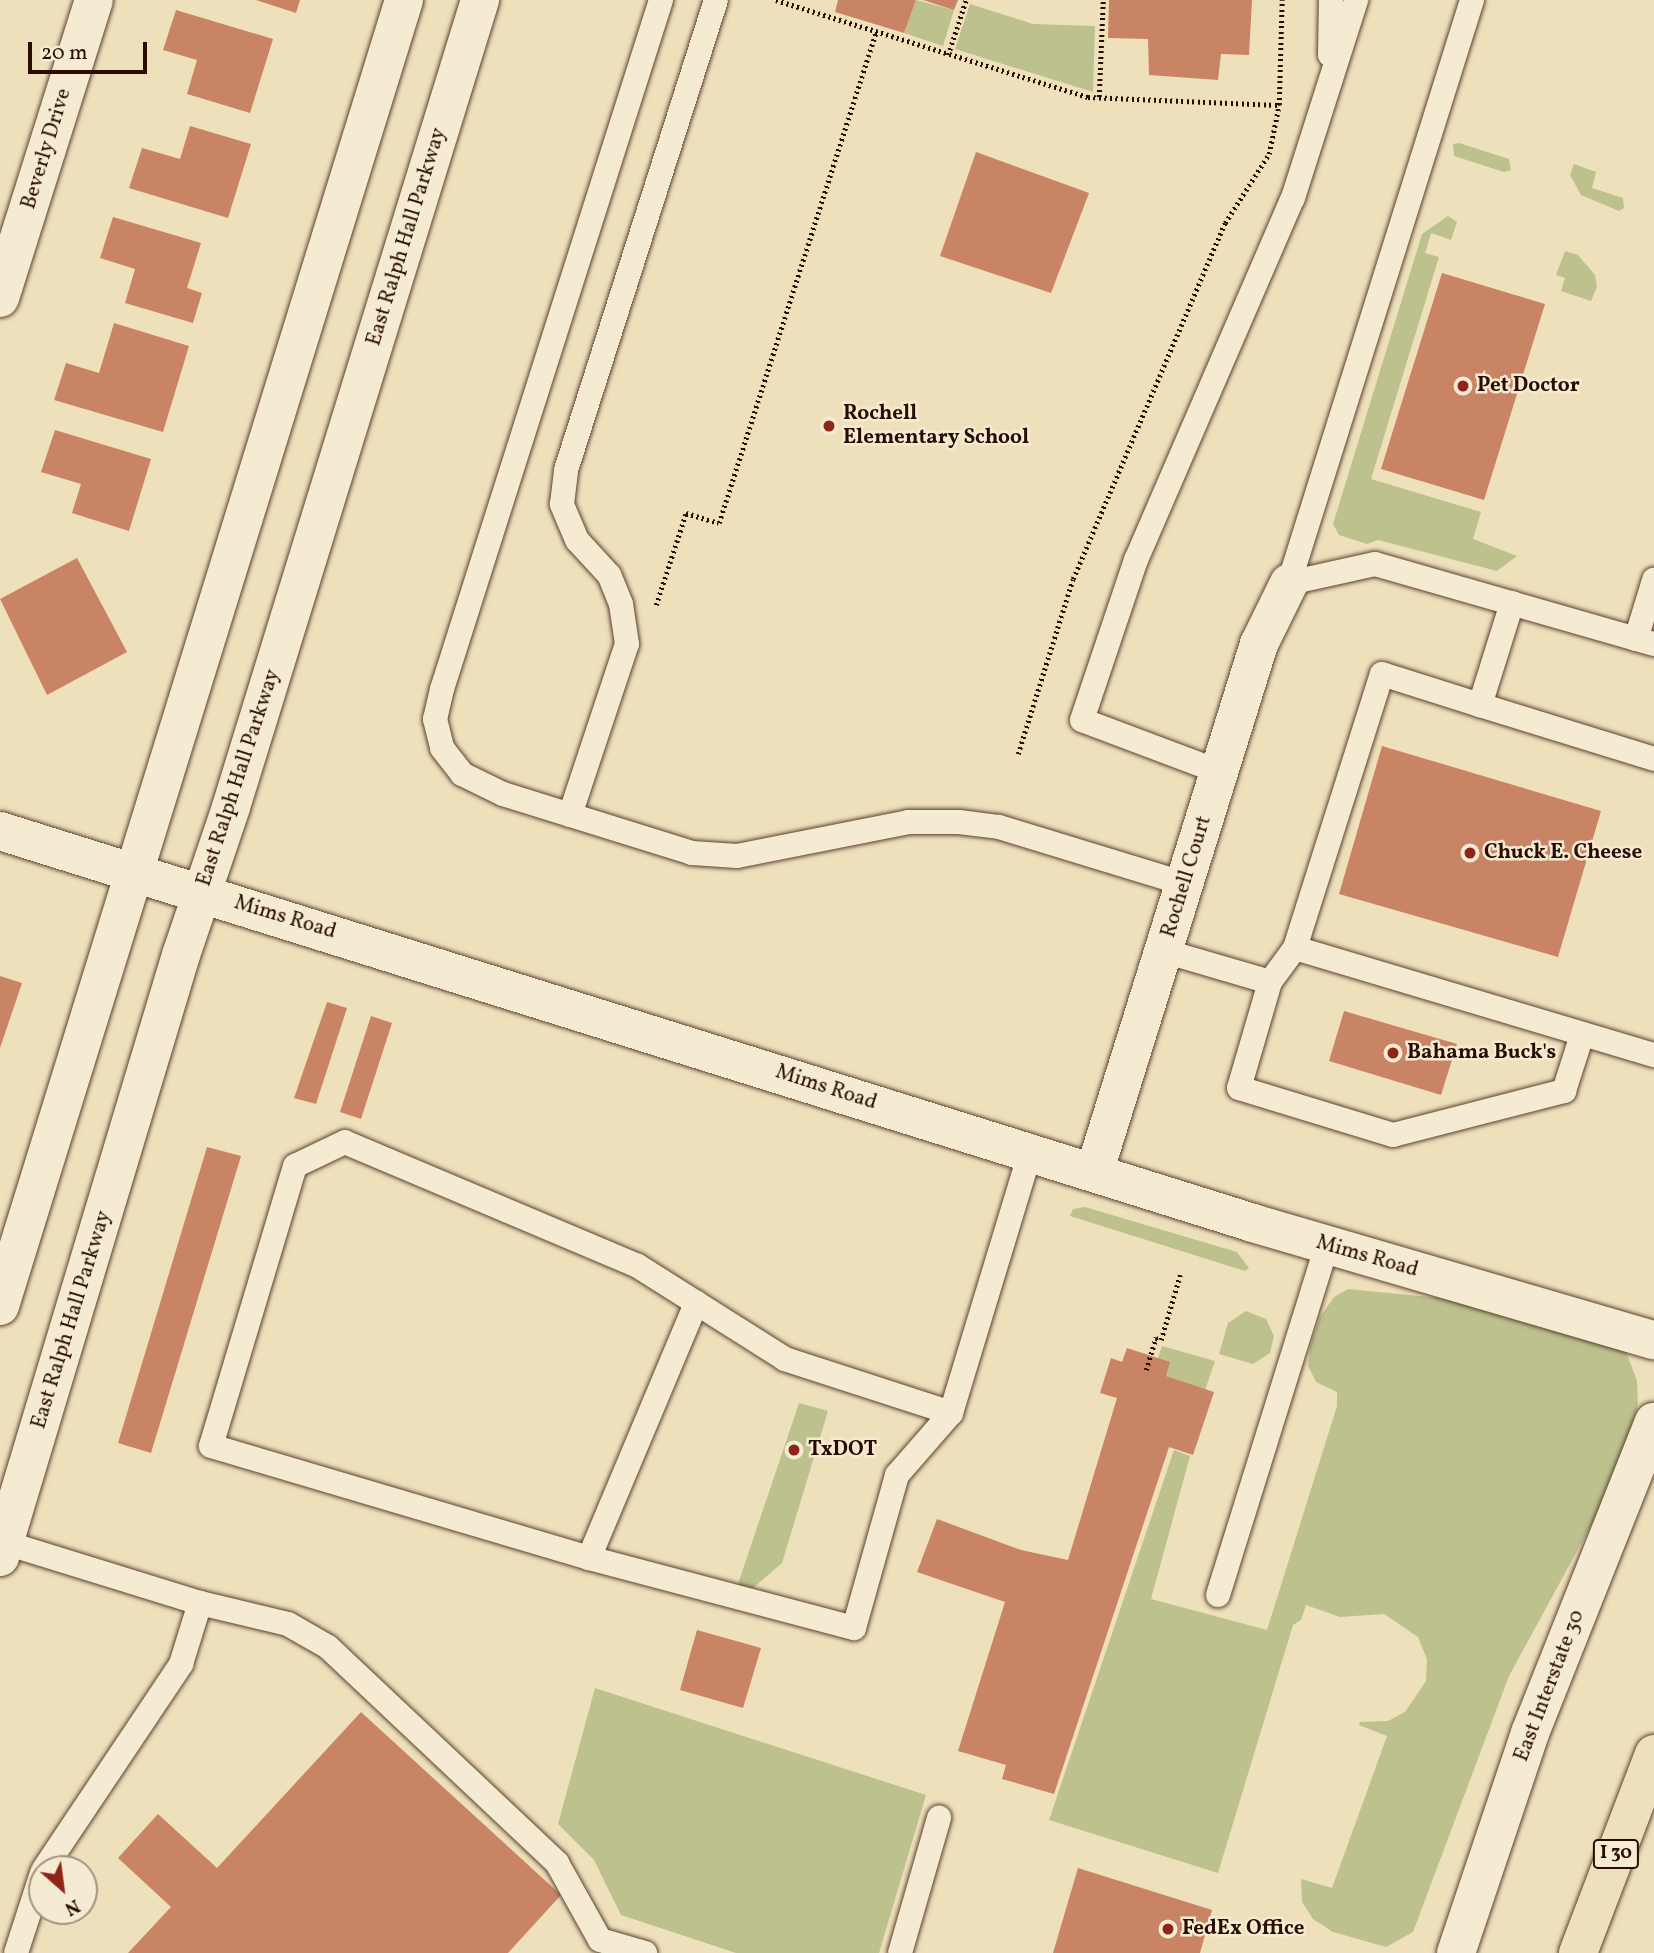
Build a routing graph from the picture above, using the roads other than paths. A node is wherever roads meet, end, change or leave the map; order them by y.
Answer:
1 (93, 0) edge
2 (404, 0) edge
3 (480, 0) edge
4 (661, 0) edge
5 (716, 0) edge
6 (1331, 0) edge
7 (1356, 0) edge
8 (1472, 0) edge
9 (1329, 84) junction
10 (0, 298) edge
11 (1654, 580) edge
12 (1289, 583) junction
13 (1512, 603) junction
14 (1645, 641) edge
15 (1480, 705) junction
16 (1654, 759) edge
17 (1220, 772) junction
18 (570, 815) junction
19 (0, 831) edge
20 (134, 872) junction
21 (1185, 884) junction
22 (202, 893) junction
23 (1295, 948) junction
24 (1164, 951) junction
25 (1270, 982) junction
26 (1582, 1035) junction
27 (1654, 1055) edge
28 (1030, 1153) junction
29 (1094, 1173) junction
30 (1327, 1245) junction
31 (696, 1303) junction
32 (0, 1306) edge
33 (1654, 1340) edge
34 (951, 1413) junction
35 (1654, 1422) edge
36 (3, 1550) edge
37 (589, 1558) junction
38 (1218, 1595) dead end
39 (200, 1602) junction
40 (1654, 1754) edge
41 (939, 1818) dead end
42 (54, 1855) edge
43 (28, 1917) edge
44 (595, 1947) edge
45 (16, 1953) edge
46 (645, 1953) edge
47 (900, 1953) edge
48 (1457, 1953) edge
49 (1578, 1953) edge

1 - 10 main road, Beverly Drive
2 - 20 main road
3 - 22 main road, East Ralph Hall Parkway
4 - 18 lane
5 - 18 lane
6 - 9 lane
7 - 9 lane
8 - 12 lane
9 - 17 lane
11 - 14 lane
12 - 13 lane
12 - 17 main road, Rochell Court
13 - 14 lane
13 - 15 lane
15 - 16 lane
15 - 23 lane
17 - 21 main road, Rochell Court
18 - 21 lane
19 - 20 main road, Mims Road
20 - 22 main road, Mims Road
20 - 32 main road
21 - 24 main road, Rochell Court
22 - 28 main road, Mims Road
22 - 36 main road, East Ralph Hall Parkway
23 - 25 lane
23 - 26 lane
24 - 25 lane
24 - 29 main road, Rochell Court
25 - 26 lane
26 - 27 lane
28 - 29 main road, Mims Road
28 - 34 lane
29 - 30 main road, Mims Road
30 - 33 main road, Mims Road
30 - 38 lane
31 - 34 lane
31 - 37 lane
31 - 37 lane
34 - 37 lane
35 - 48 main road, East Interstate 30
36 - 39 lane
39 - 42 lane
39 - 44 lane
40 - 49 highway, I 30
41 - 47 lane
43 - 45 lane
44 - 46 lane

